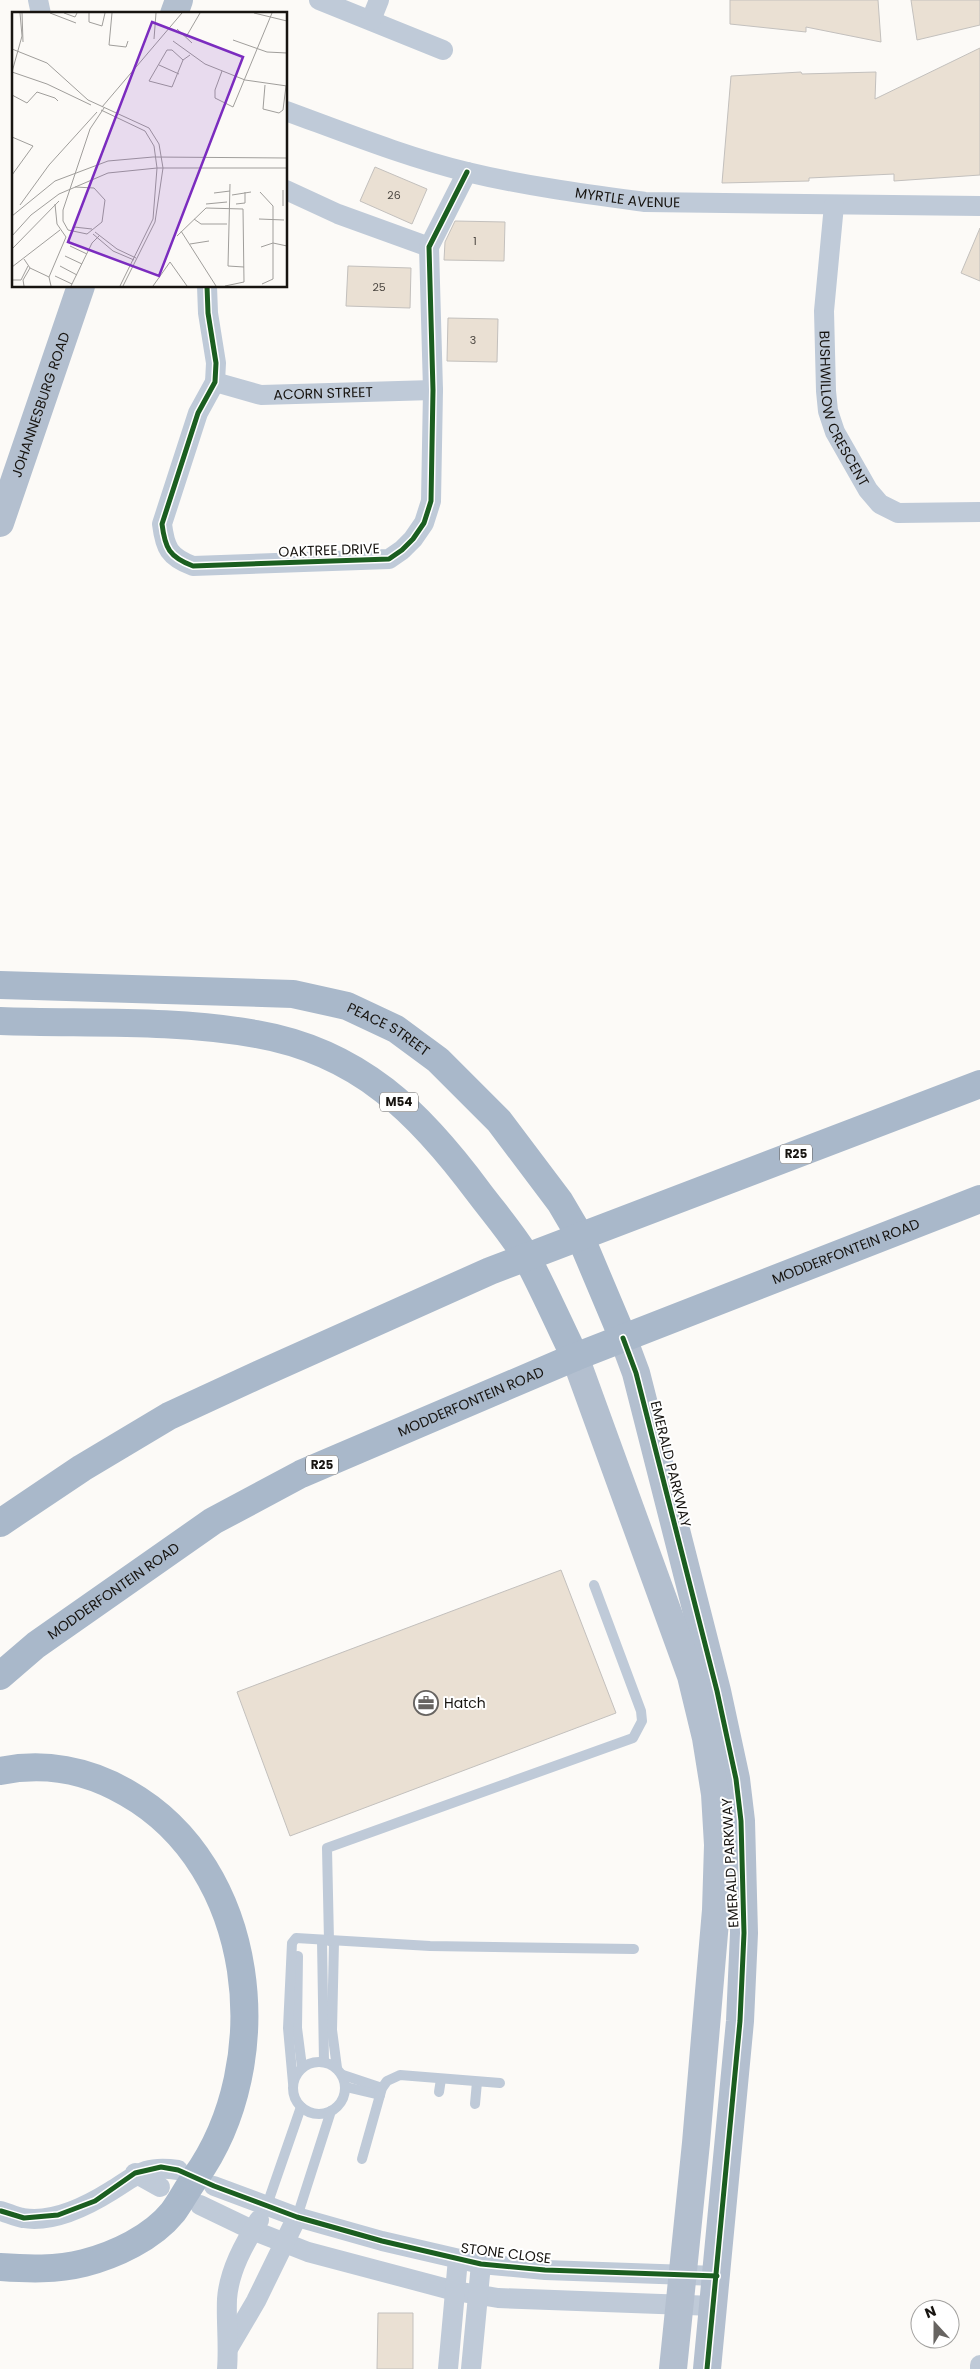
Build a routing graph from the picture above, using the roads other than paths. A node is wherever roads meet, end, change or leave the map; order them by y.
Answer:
1 (179, 0) edge
2 (319, 0) edge
3 (379, 0) edge
4 (175, 12) edge
5 (371, 20) junction
6 (443, 50) dead end
7 (288, 112) edge
8 (467, 172) junction
9 (288, 191) edge
10 (834, 204) junction
11 (980, 206) edge
12 (429, 247) junction
13 (81, 288) edge
14 (207, 288) edge
15 (215, 382) junction
16 (433, 390) junction
17 (980, 512) edge
18 (0, 523) edge
19 (0, 985) edge
20 (8, 1021) edge
21 (980, 1084) edge
22 (980, 1199) edge
23 (580, 1236) junction
24 (526, 1257) junction
25 (623, 1338) junction
26 (575, 1357) junction
27 (0, 1523) edge
28 (594, 1586) dead end
29 (0, 1676) edge
30 (0, 1771) edge
31 (299, 1937) junction
32 (328, 1941) junction
33 (634, 1949) dead end
34 (324, 2062) junction
35 (302, 2067) junction
36 (340, 2072) junction
37 (441, 2079) junction
38 (294, 2082) junction
39 (477, 2082) junction
40 (500, 2083) dead end
41 (346, 2087) junction
42 (381, 2091) junction
43 (439, 2092) dead end
44 (475, 2104) dead end
45 (301, 2107) junction
46 (331, 2111) junction
47 (362, 2159) dead end
48 (178, 2170) dead end
49 (135, 2174) junction
50 (210, 2175) junction
51 (160, 2187) dead end
52 (200, 2205) dead end
53 (267, 2205) junction
54 (1, 2211) edge
55 (298, 2217) junction
56 (252, 2230) junction
57 (284, 2244) junction
58 (458, 2259) junction
59 (481, 2264) junction
60 (0, 2267) edge
61 (683, 2274) junction
62 (717, 2276) junction
63 (455, 2291) junction
64 (477, 2295) junction
65 (680, 2304) junction
66 (714, 2306) junction
67 (229, 2347) junction
68 (227, 2369) edge
69 (448, 2369) edge
70 (471, 2369) edge
71 (673, 2369) edge
72 (707, 2369) edge

1 - 4 street
2 - 5 street
3 - 5 street
5 - 6 street
7 - 8 street, MYRTLE AVENUE
8 - 10 street, MYRTLE AVENUE
8 - 12 street, OAKTREE DRIVE
9 - 12 street
10 - 11 street, MYRTLE AVENUE
10 - 17 street, BUSHWILLOW CRESCENT
12 - 16 street, OAKTREE DRIVE
13 - 18 street, JOHANNESBURG ROAD
14 - 15 street, OAKTREE DRIVE
15 - 16 street, ACORN STREET
15 - 16 street, OAKTREE DRIVE
19 - 23 main road, PEACE STREET
20 - 24 main road, M54
21 - 23 main road, R25
22 - 25 main road, MODDERFONTEIN ROAD / R25
23 - 24 main road, R25
23 - 25 main road, PEACE STREET
24 - 26 main road, M54
24 - 27 main road, R25
25 - 26 main road, MODDERFONTEIN ROAD / R25
25 - 62 street, EMERALD PARKWAY
26 - 29 main road, MODDERFONTEIN ROAD / R25
26 - 61 street, EMERALD PARKWAY
28 - 32 lane
30 - 50 main road
31 - 32 lane
31 - 35 lane
31 - 38 lane
32 - 33 lane
32 - 34 lane
32 - 36 lane
34 - 35 lane
34 - 36 lane
35 - 38 lane
36 - 41 lane
36 - 42 lane
37 - 39 lane
37 - 42 lane
37 - 43 lane
38 - 45 lane
39 - 40 lane
39 - 44 lane
41 - 42 lane
41 - 46 lane
42 - 47 lane
45 - 46 lane
45 - 53 lane
46 - 55 lane
48 - 49 street
49 - 51 street
49 - 54 street
50 - 53 street, STONE CLOSE
50 - 60 main road
52 - 56 street
53 - 55 street, STONE CLOSE
53 - 56 street
55 - 57 street
55 - 58 street, STONE CLOSE
56 - 57 street
56 - 67 street
57 - 63 street
57 - 67 street
58 - 59 street, STONE CLOSE
58 - 63 street
59 - 61 street, STONE CLOSE
59 - 64 street
61 - 62 street, STONE CLOSE
61 - 65 street, EMERALD PARKWAY
62 - 66 street, EMERALD PARKWAY
63 - 64 street
63 - 69 street
64 - 65 street
64 - 70 street
65 - 66 street
65 - 71 street, EMERALD PARKWAY
66 - 72 street, EMERALD PARKWAY
67 - 68 street

